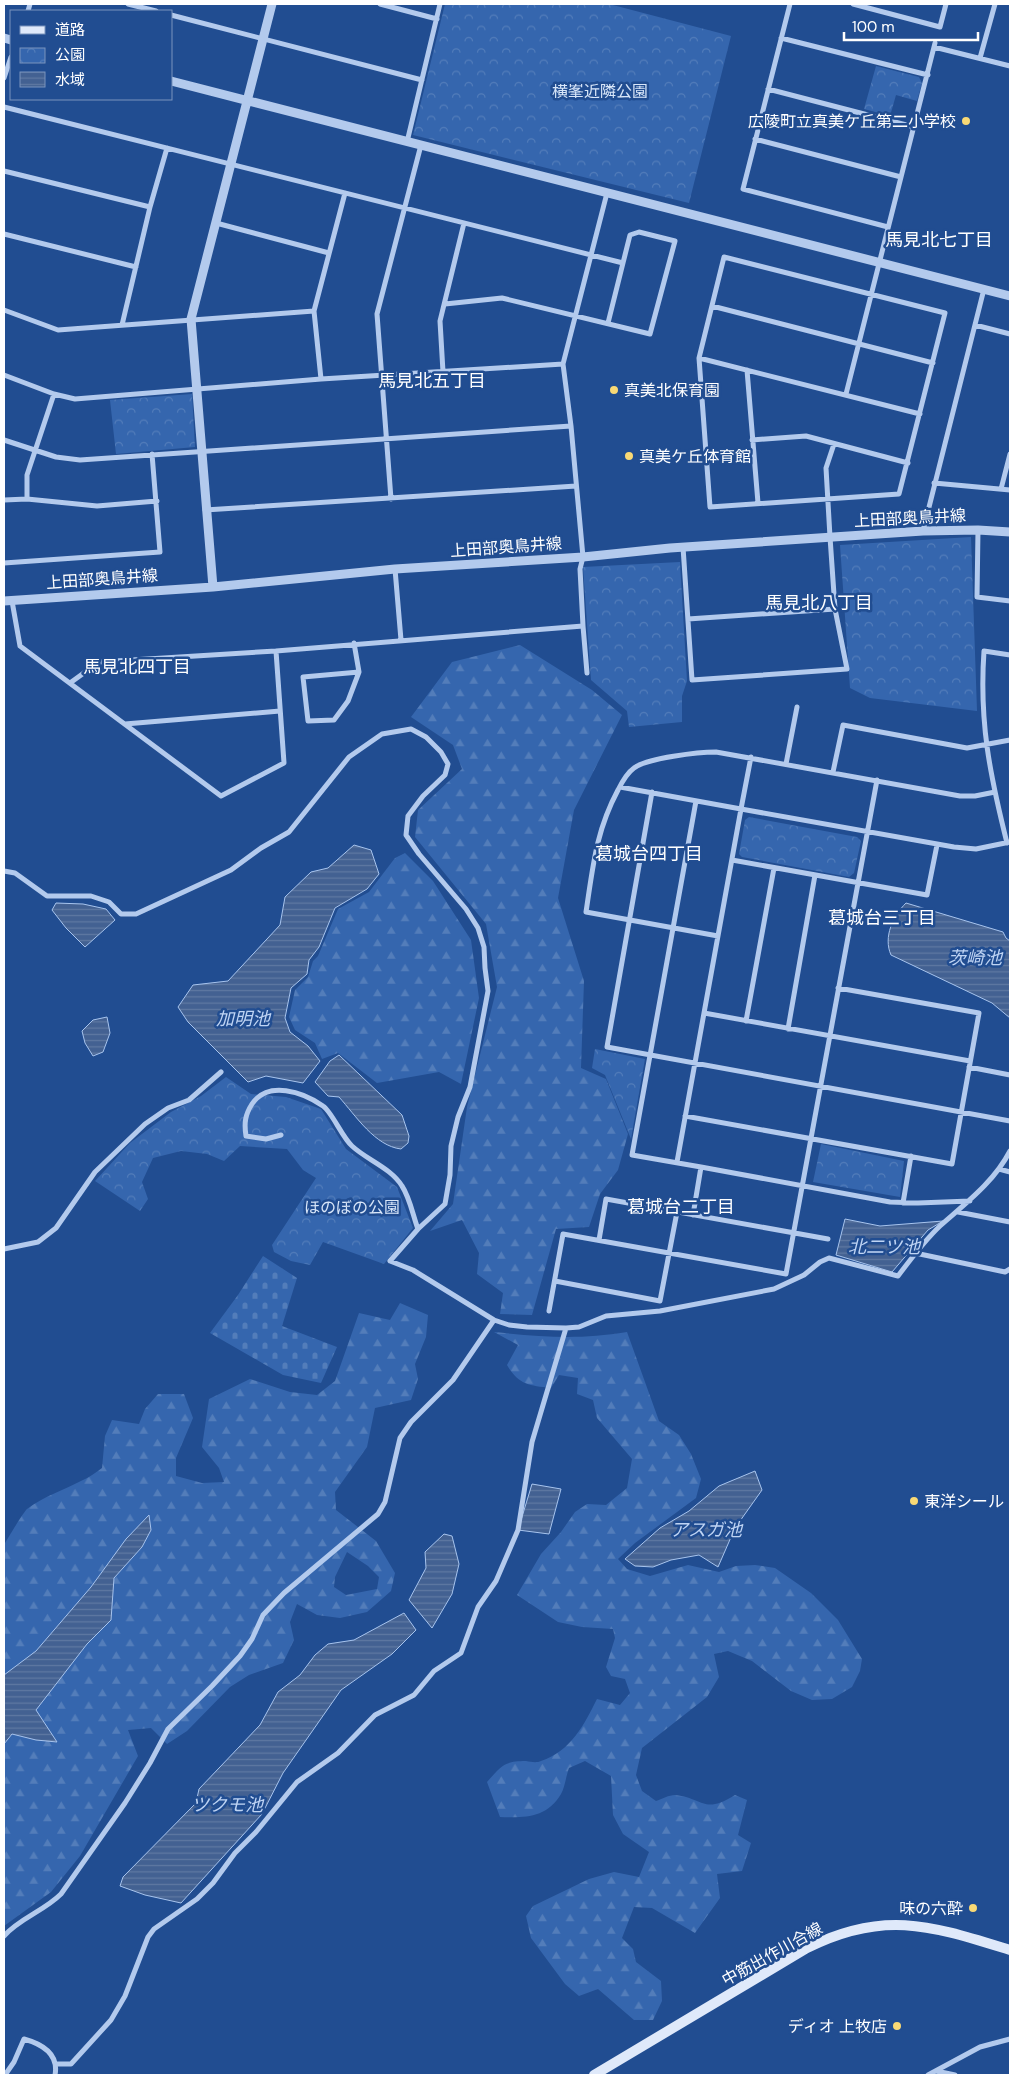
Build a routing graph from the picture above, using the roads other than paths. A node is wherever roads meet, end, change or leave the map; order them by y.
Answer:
1 (128, 4) edge
2 (272, 4) edge
3 (380, 4) edge
4 (440, 4) edge
5 (790, 4) edge
6 (853, 4) edge
7 (946, 4) edge
8 (994, 4) edge
9 (152, 10) edge
10 (172, 15) edge
11 (436, 18) junction
12 (781, 38) junction
13 (263, 40) junction
14 (980, 58) junction
15 (10, 60) edge
16 (1010, 66) edge
17 (928, 75) junction
18 (4, 78) edge
19 (422, 80) junction
20 (172, 82) edge
21 (768, 89) junction
22 (247, 101) junction
23 (4, 107) edge
24 (914, 127) junction
25 (755, 139) junction
26 (407, 142) junction
27 (421, 145) junction
28 (167, 148) junction
29 (231, 164) junction
30 (4, 171) edge
31 (901, 177) junction
32 (345, 193) junction
33 (607, 193) junction
34 (150, 207) junction
35 (404, 208) junction
36 (216, 223) junction
37 (464, 223) junction
38 (888, 227) junction
39 (4, 234) edge
40 (329, 253) junction
41 (591, 255) junction
42 (880, 262) junction
43 (623, 263) junction
44 (136, 267) junction
45 (984, 289) junction
46 (872, 294) junction
47 (1010, 296) edge
48 (445, 304) junction
49 (712, 306) junction
50 (4, 310) edge
51 (314, 311) junction
52 (575, 316) junction
53 (191, 319) junction
54 (608, 323) junction
55 (122, 325) junction
56 (975, 325) junction
57 (1010, 334) edge
58 (858, 344) junction
59 (699, 358) junction
60 (933, 363) junction
61 (563, 364) junction
62 (747, 370) junction
63 (444, 372) junction
64 (4, 375) edge
65 (381, 376) junction
66 (320, 378) junction
67 (197, 389) junction
68 (54, 394) junction
69 (846, 394) junction
70 (920, 414) junction
71 (571, 426) junction
72 (386, 437) junction
73 (4, 440) edge
74 (752, 440) junction
75 (834, 444) junction
76 (35, 450) junction
77 (201, 450) junction
78 (152, 454) junction
79 (1010, 454) edge
80 (908, 463) junction
81 (934, 483) junction
82 (576, 486) junction
83 (1001, 489) junction
84 (1010, 490) edge
85 (828, 498) junction
86 (27, 499) junction
87 (391, 499) junction
88 (4, 500) edge
89 (157, 501) junction
90 (758, 503) junction
91 (206, 510) junction
92 (978, 530) junction
93 (923, 531) junction
94 (1010, 532) edge
95 (830, 538) junction
96 (682, 548) junction
97 (583, 557) junction
98 (4, 563) edge
99 (395, 569) junction
100 (213, 587) junction
101 (8, 601) edge
102 (1010, 601) edge
103 (835, 608) junction
104 (688, 619) junction
105 (583, 626) junction
106 (401, 640) junction
107 (354, 643) junction
108 (276, 651) junction
109 (1010, 655) edge
110 (358, 672) junction
111 (587, 673) dead end
112 (70, 683) junction
113 (797, 707) dead end
114 (280, 711) junction
115 (125, 724) junction
116 (1010, 740) edge
117 (986, 746) junction
118 (751, 757) junction
119 (786, 764) junction
120 (833, 772) junction
121 (877, 780) junction
122 (620, 786) junction
123 (652, 792) junction
124 (995, 792) junction
125 (696, 801) junction
126 (741, 809) junction
127 (867, 831) junction
128 (1009, 843) edge
129 (937, 845) junction
130 (732, 860) junction
131 (774, 868) junction
132 (4, 871) edge
133 (815, 875) junction
134 (858, 882) junction
135 (629, 920) junction
136 (672, 928) junction
137 (718, 936) junction
138 (838, 988) junction
139 (704, 1013) junction
140 (746, 1021) junction
141 (788, 1028) junction
142 (830, 1036) junction
143 (650, 1056) junction
144 (695, 1064) junction
145 (970, 1064) junction
146 (221, 1072) dead end
147 (1010, 1075) edge
148 (821, 1087) junction
149 (961, 1112) junction
150 (685, 1116) junction
151 (1010, 1121) edge
152 (281, 1136) dead end
153 (812, 1139) junction
154 (1010, 1151) edge
155 (911, 1156) junction
156 (677, 1162) junction
157 (701, 1167) junction
158 (999, 1169) junction
159 (1010, 1172) edge
160 (803, 1186) junction
161 (970, 1200) junction
162 (903, 1203) junction
163 (677, 1212) junction
164 (958, 1212) junction
165 (693, 1215) junction
166 (1010, 1222) edge
167 (418, 1229) junction
168 (795, 1233) junction
169 (828, 1239) dead end
170 (599, 1240) junction
171 (4, 1249) edge
172 (670, 1253) junction
173 (915, 1253) junction
174 (1010, 1269) edge
175 (555, 1281) junction
176 (549, 1311) dead end
177 (494, 1320) junction
178 (566, 1328) junction
179 (4, 1936) edge
180 (1010, 1950) edge
181 (1010, 2039) edge
182 (56, 2064) junction
183 (936, 2070) junction
184 (4, 2075) edge
185 (55, 2075) edge
186 (594, 2075) edge
187 (928, 2075) edge
188 (955, 2075) edge

1 - 9 street
2 - 13 street
3 - 11 street
4 - 11 street
5 - 12 street
6 - 7 street
8 - 14 street
10 - 13 street
11 - 19 street
12 - 17 street
12 - 21 street
13 - 19 street
13 - 22 street
14 - 16 street
14 - 17 street
15 - 18 street
17 - 24 street
19 - 26 street
20 - 22 street
21 - 24 street
21 - 25 street
22 - 26 street
22 - 29 street
23 - 28 street
24 - 31 street
25 - 31 street
25 - 38 street
26 - 27 street
27 - 33 street
27 - 35 street
28 - 29 street
28 - 34 street
29 - 32 street
29 - 36 street
30 - 34 street
31 - 38 street
32 - 35 street
32 - 40 street
33 - 41 street
33 - 42 street
34 - 44 street
35 - 37 street
35 - 65 street
36 - 40 street
36 - 53 street
37 - 41 street
37 - 48 street
38 - 42 street
39 - 44 street
40 - 51 street
41 - 43 street
41 - 52 street
42 - 45 street
42 - 46 street
43 - 54 street
43 - 54 street
44 - 55 street
45 - 47 street
45 - 56 street
46 - 49 street
46 - 58 street
46 - 60 street
48 - 52 street
48 - 63 street
49 - 58 street
49 - 59 street
50 - 55 street
51 - 53 street
51 - 66 street
52 - 54 street
52 - 61 street
53 - 55 street
53 - 67 street
56 - 57 street
56 - 81 street
58 - 60 street
58 - 69 street
59 - 62 street
59 - 90 street
60 - 70 street
61 - 63 street
61 - 71 street
62 - 69 street
62 - 74 street
63 - 65 street
64 - 68 street
65 - 66 street
65 - 72 street
66 - 67 street
67 - 68 street
67 - 77 street
68 - 76 street
69 - 70 street
70 - 80 street
71 - 72 street
71 - 82 street
72 - 77 street
72 - 87 street
73 - 76 street
74 - 75 street
74 - 90 street
75 - 80 street
75 - 85 street
76 - 78 street
76 - 86 street
77 - 78 street
77 - 91 street
78 - 89 street
79 - 83 street
80 - 85 street
81 - 83 street
81 - 93 street
82 - 87 street
82 - 97 street
83 - 84 street
85 - 90 street
85 - 95 street
86 - 88 street
86 - 89 street
87 - 91 street
89 - 98 street
91 - 100 street
92 - 93 street, 上田部奥鳥井線
92 - 94 street, 上田部奥鳥井線
92 - 102 street
93 - 95 street, 上田部奥鳥井線
95 - 96 street, 上田部奥鳥井線
95 - 103 street
96 - 97 street, 上田部奥鳥井線
96 - 104 street
97 - 99 street, 上田部奥鳥井線
97 - 105 street
99 - 100 street, 上田部奥鳥井線
99 - 106 street
100 - 101 street, 上田部奥鳥井線
101 - 112 street
103 - 104 street
103 - 104 street
105 - 106 street
105 - 111 street
106 - 107 street
107 - 108 street
107 - 110 street
108 - 112 street
108 - 114 street
109 - 117 street
110 - 110 street
112 - 115 street
113 - 119 street
114 - 115 street
114 - 115 street
116 - 117 street
117 - 120 street
117 - 124 street
118 - 119 street
118 - 122 street
118 - 126 street
119 - 120 street
120 - 121 street
121 - 124 street
121 - 127 street
122 - 123 street
122 - 135 street
123 - 125 street
123 - 135 street
124 - 128 street
125 - 126 street
125 - 136 street
126 - 127 street
126 - 130 street
127 - 129 street
127 - 134 street
128 - 129 street
129 - 134 street
130 - 131 street
130 - 137 street
131 - 133 street
131 - 140 street
132 - 167 street
133 - 134 street
133 - 141 street
134 - 138 street
135 - 136 street
135 - 143 street
136 - 137 street
136 - 143 street
137 - 139 street
138 - 142 street
138 - 145 street
139 - 140 street
139 - 144 street
140 - 141 street
141 - 142 street
142 - 145 street
142 - 148 street
143 - 144 street
143 - 156 street
144 - 148 street
144 - 150 street
145 - 147 street
145 - 149 street
146 - 171 street
148 - 149 street
148 - 153 street
149 - 151 street
149 - 155 street
150 - 153 street
150 - 156 street
152 - 167 street
153 - 155 street
153 - 160 street
154 - 158 street
155 - 162 street
156 - 157 street
157 - 160 street
157 - 165 street
158 - 159 street
158 - 161 street
160 - 162 street
160 - 168 street
161 - 162 street
161 - 164 street
163 - 165 street
163 - 170 street
163 - 172 street
164 - 166 street
164 - 173 street
165 - 168 street
167 - 177 street
168 - 169 street
168 - 172 street
170 - 172 street
170 - 175 street
172 - 175 street
173 - 174 street
173 - 178 street
175 - 176 street
177 - 178 street
177 - 179 street
178 - 182 street
180 - 186 main road, 中筋出作川合線
181 - 183 street
182 - 184 street
182 - 185 street
183 - 187 street
183 - 188 street

